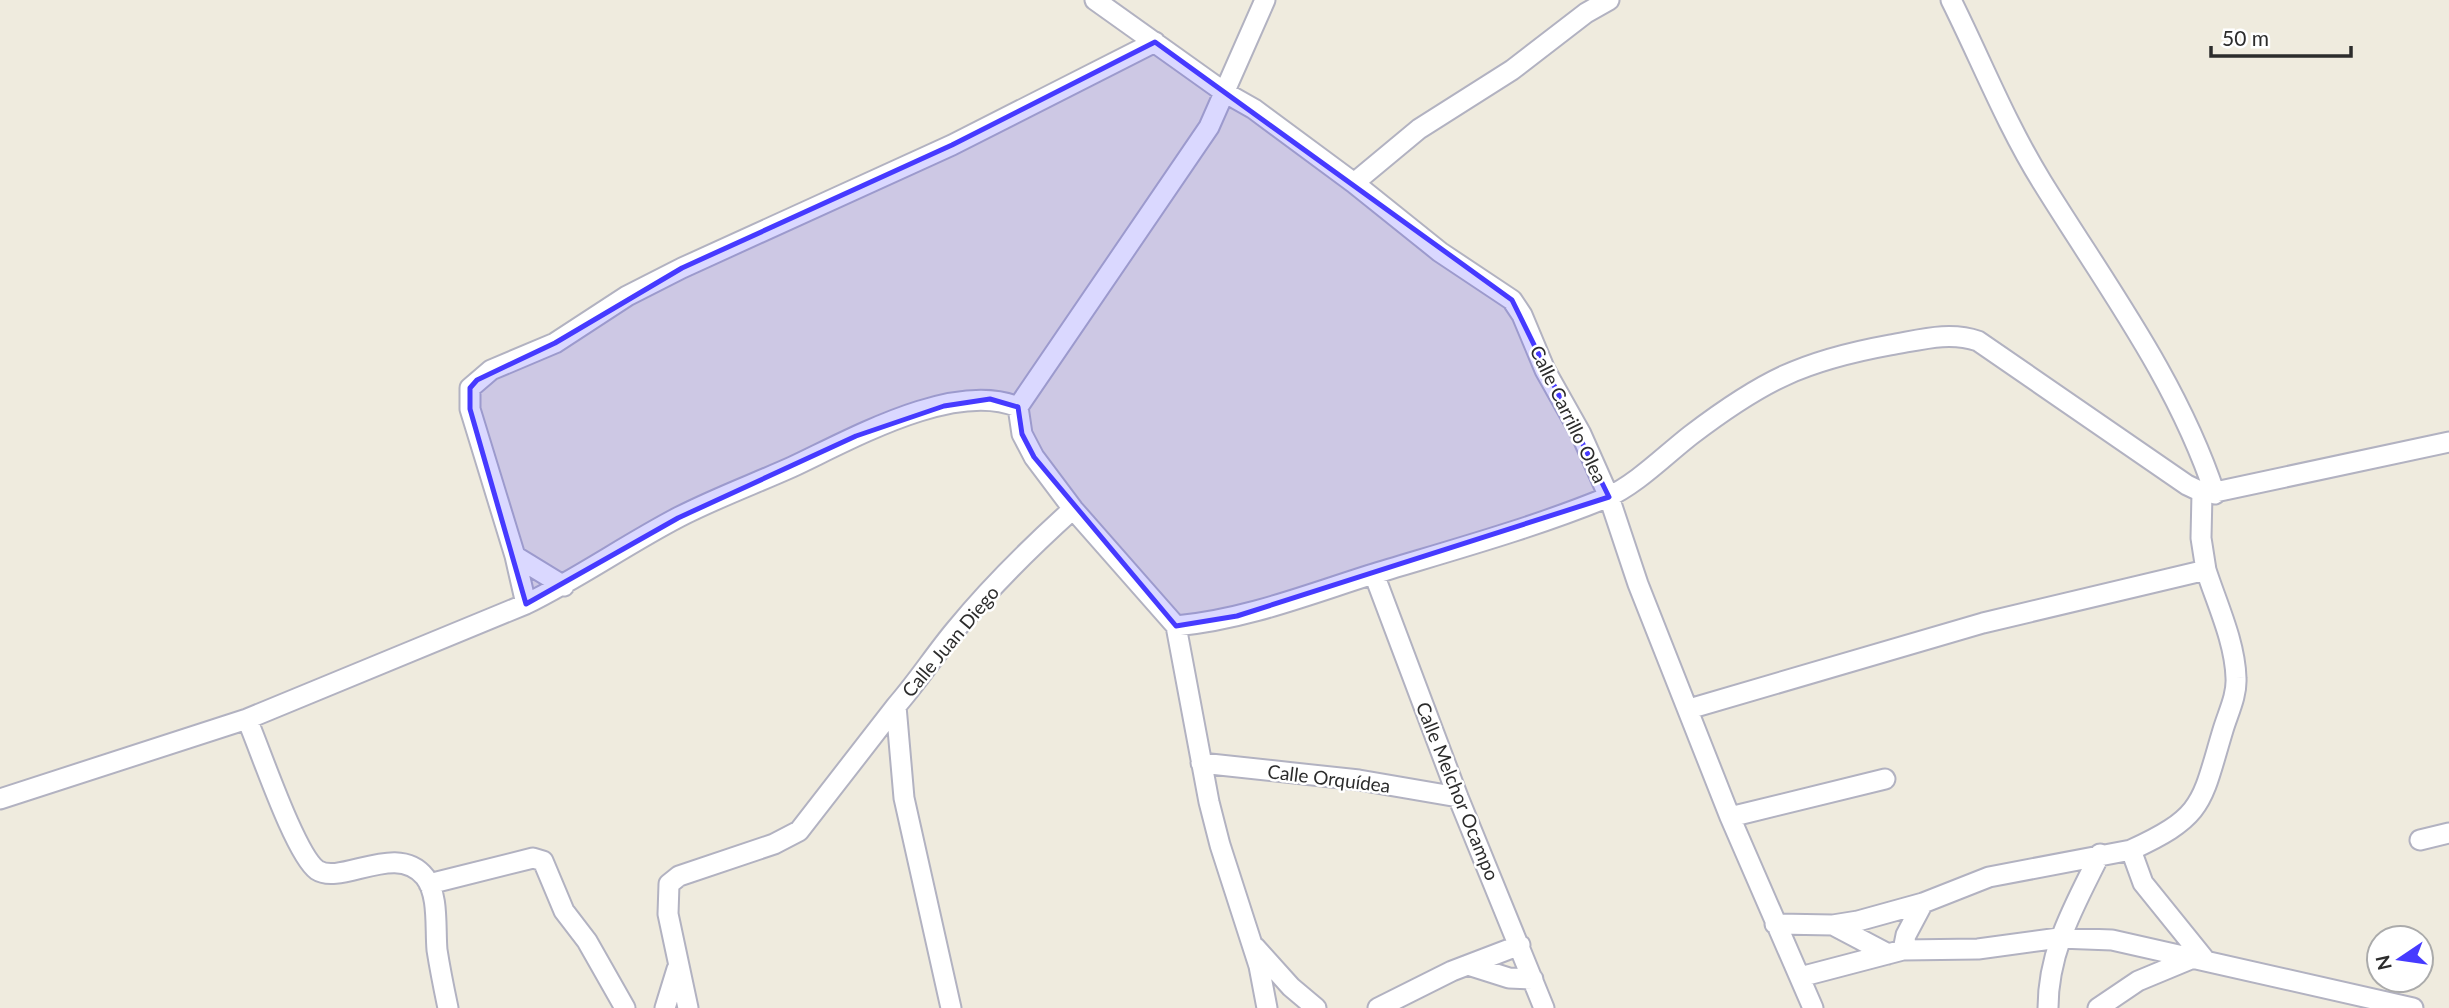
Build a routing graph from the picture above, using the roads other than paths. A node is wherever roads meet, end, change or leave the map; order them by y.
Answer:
1 (1095, 0) edge
2 (1265, 0) edge
3 (1609, 0) edge
4 (1951, 0) edge
5 (1155, 42) junction
6 (1224, 92) junction
7 (1354, 183) junction
8 (1018, 407) junction
9 (2449, 442) edge
10 (2208, 494) junction
11 (1609, 497) junction
12 (1073, 509) junction
13 (515, 556) junction
14 (2206, 570) junction
15 (1374, 574) junction
16 (564, 586) junction
17 (526, 604) junction
18 (1176, 626) junction
19 (896, 706) junction
20 (1689, 709) junction
21 (247, 719) junction
22 (1201, 763) junction
23 (1885, 779) dead end
24 (1458, 797) junction
25 (0, 799) edge
26 (1730, 817) junction
27 (2449, 833) edge
28 (2420, 840) dead end
29 (2131, 850) junction
30 (2100, 854) junction
31 (429, 884) junction
32 (1923, 903) junction
33 (1774, 924) junction
34 (1833, 925) junction
35 (2059, 938) junction
36 (1251, 942) junction
37 (1520, 945) junction
38 (1895, 952) junction
39 (2198, 960) junction
40 (678, 965) junction
41 (1468, 965) junction
42 (1800, 977) junction
43 (1533, 979) junction
44 (1540, 1006) edge
45 (448, 1008) edge
46 (625, 1008) edge
47 (665, 1008) edge
48 (688, 1008) edge
49 (951, 1008) edge
50 (1267, 1008) edge
51 (1315, 1008) edge
52 (1378, 1008) edge
53 (1813, 1008) edge
54 (2048, 1008) edge
55 (2098, 1008) edge
56 (2413, 1008) edge

1 - 5 street, Calle Carrillo Olea
2 - 6 street
3 - 7 street
4 - 10 street
5 - 6 street, Calle Carrillo Olea
5 - 13 street
6 - 7 street, Calle Carrillo Olea
6 - 8 street
7 - 11 street, Calle Carrillo Olea
8 - 12 street
8 - 16 street
9 - 10 street
10 - 11 street
10 - 14 street
11 - 15 street
11 - 20 street, Calle Carrillo Olea
12 - 18 street
12 - 19 street, Calle Juan Diego
13 - 16 street
13 - 17 street
14 - 20 street
14 - 29 street
15 - 18 street
15 - 24 street, Calle Melchor Ocampo
16 - 17 street
17 - 21 street
18 - 22 street
19 - 40 street
19 - 49 street, Calle Juan Diego
20 - 26 street, Calle Carrillo Olea
21 - 25 street
21 - 31 street
22 - 24 street, Calle Orquídea
22 - 36 street
23 - 26 street
24 - 37 street, Calle Melchor Ocampo
26 - 33 street, Calle Carrillo Olea
27 - 28 street
29 - 30 street
29 - 39 street
30 - 32 street
30 - 35 street
31 - 45 street
31 - 46 street
32 - 34 street
32 - 38 street
33 - 34 street
33 - 42 street, Calle Carrillo Olea
34 - 38 street
35 - 38 street
35 - 39 street
35 - 54 street
36 - 50 street
36 - 51 street
37 - 41 street
37 - 43 street, Calle Melchor Ocampo
38 - 42 street
39 - 55 street
39 - 56 street
40 - 47 street
40 - 48 street
41 - 43 street
41 - 52 street
42 - 53 street, Calle Carrillo Olea
43 - 44 street, Calle Melchor Ocampo

